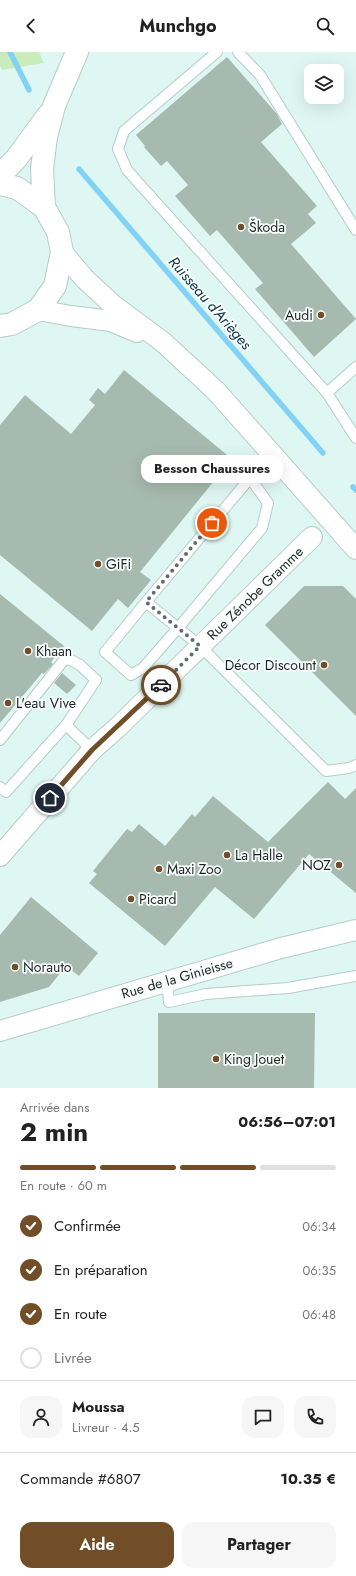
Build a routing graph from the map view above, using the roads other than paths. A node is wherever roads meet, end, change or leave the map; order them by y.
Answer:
1 (77, 52) edge
2 (217, 52) edge
3 (238, 52) edge
4 (54, 106) junction
5 (0, 175) edge
6 (0, 184) edge
7 (44, 207) junction
8 (356, 230) edge
9 (62, 252) junction
10 (38, 310) junction
11 (0, 326) edge
12 (163, 342) junction
13 (356, 367) edge
14 (327, 393) junction
15 (356, 438) edge
16 (310, 497) junction
17 (312, 537) junction
18 (356, 549) edge
19 (356, 559) edge
20 (146, 602) junction
21 (178, 628) junction
22 (200, 646) junction
23 (66, 725) junction
24 (0, 740) edge
25 (92, 750) junction
26 (356, 765) edge
27 (0, 787) edge
28 (0, 856) edge
29 (356, 930) edge
30 (356, 976) edge
31 (167, 981) junction
32 (0, 1031) edge

1 - 4 street
2 - 14 lane
3 - 8 lane
4 - 5 street
4 - 7 street
6 - 7 street
7 - 9 street
9 - 10 street
9 - 12 street
10 - 11 street
10 - 12 street
12 - 16 street
13 - 14 lane
14 - 15 lane
16 - 17 street
16 - 18 street
17 - 19 street
17 - 22 street, Rue Zénobe Gramme
20 - 21 lane
20 - 21 lane
20 - 21 lane
21 - 22 lane
22 - 25 street, Rue Zénobe Gramme
22 - 26 lane
23 - 24 lane
23 - 25 lane
23 - 27 lane
25 - 28 street, Rue Zénobe Gramme
29 - 31 street, Rue de la Ginieisse
30 - 31 lane
31 - 32 street, Rue de la Ginieisse

